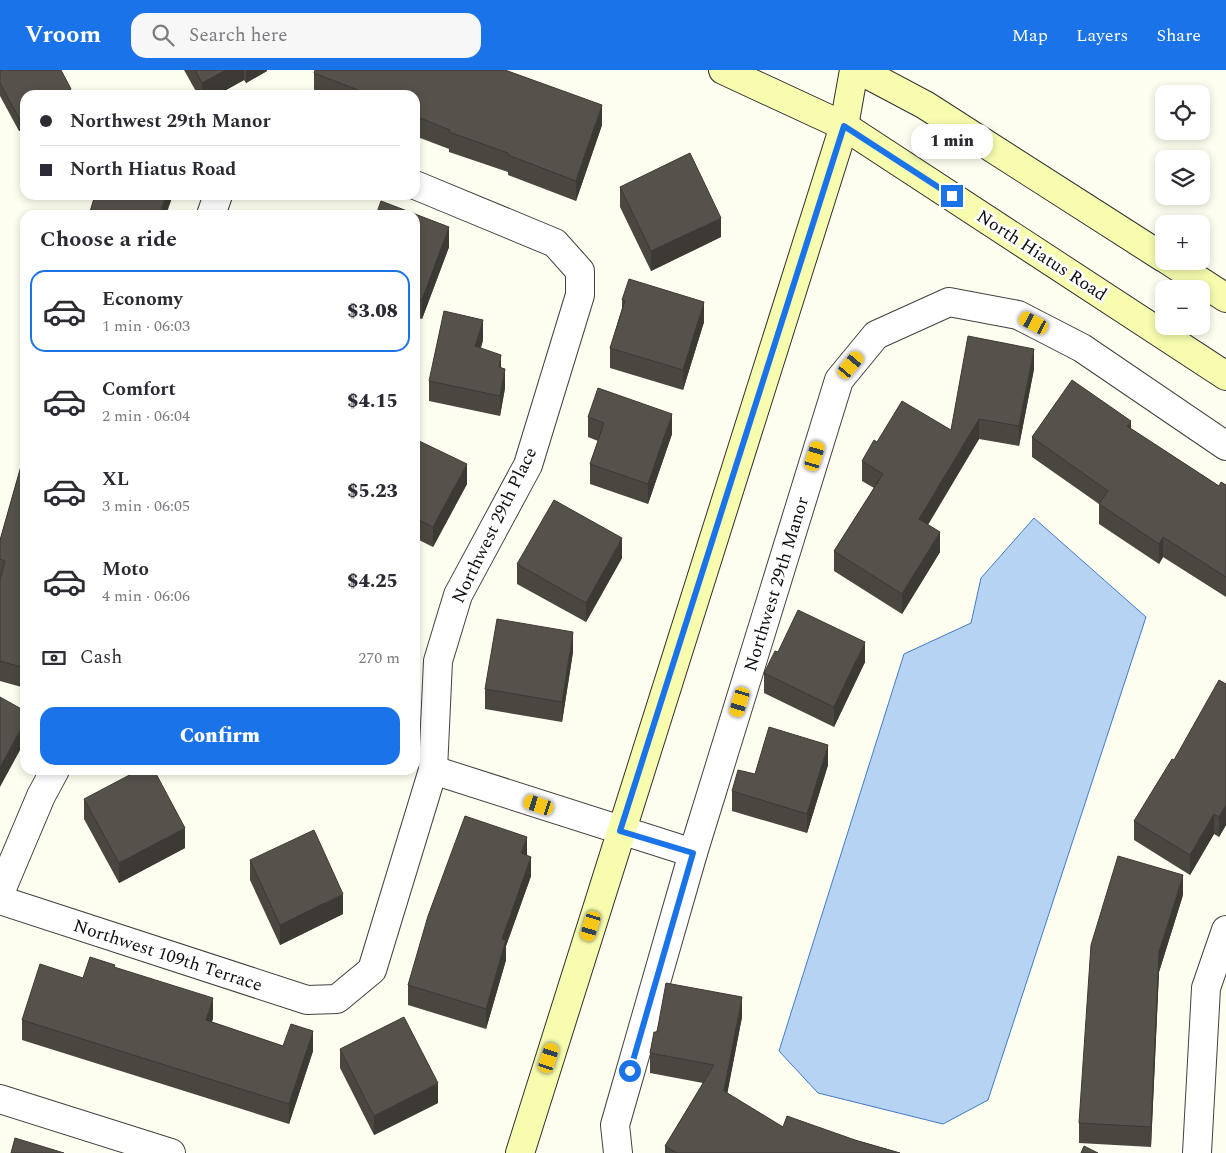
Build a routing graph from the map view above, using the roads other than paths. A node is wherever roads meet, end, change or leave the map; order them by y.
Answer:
1 (723, 70) edge
2 (854, 70) edge
3 (859, 70) edge
4 (844, 126) junction
5 (420, 186) edge
6 (1155, 252) edge
7 (1183, 270) edge
8 (1226, 298) edge
9 (1226, 376) edge
10 (1226, 446) edge
11 (433, 770) junction
12 (52, 775) edge
13 (620, 831) junction
14 (693, 853) junction
15 (0, 893) edge
16 (0, 900) edge
17 (1226, 930) edge
18 (337, 999) joint
19 (0, 1099) edge
20 (171, 1153) edge
21 (520, 1153) edge
22 (618, 1153) edge
23 (1197, 1153) edge

1 - 4 street, North Hiatus Road
2 - 4 street
3 - 6 street
4 - 9 street, North Hiatus Road
4 - 13 street
5 - 11 street, Northwest 29th Place
7 - 8 street
10 - 14 street, Northwest 29th Manor
11 - 13 street
11 - 18 street, Northwest 29th Place
12 - 15 street
13 - 14 street
13 - 21 street
14 - 22 street, Northwest 29th Manor
16 - 18 street, Northwest 109th Terrace
17 - 23 street
19 - 20 street

